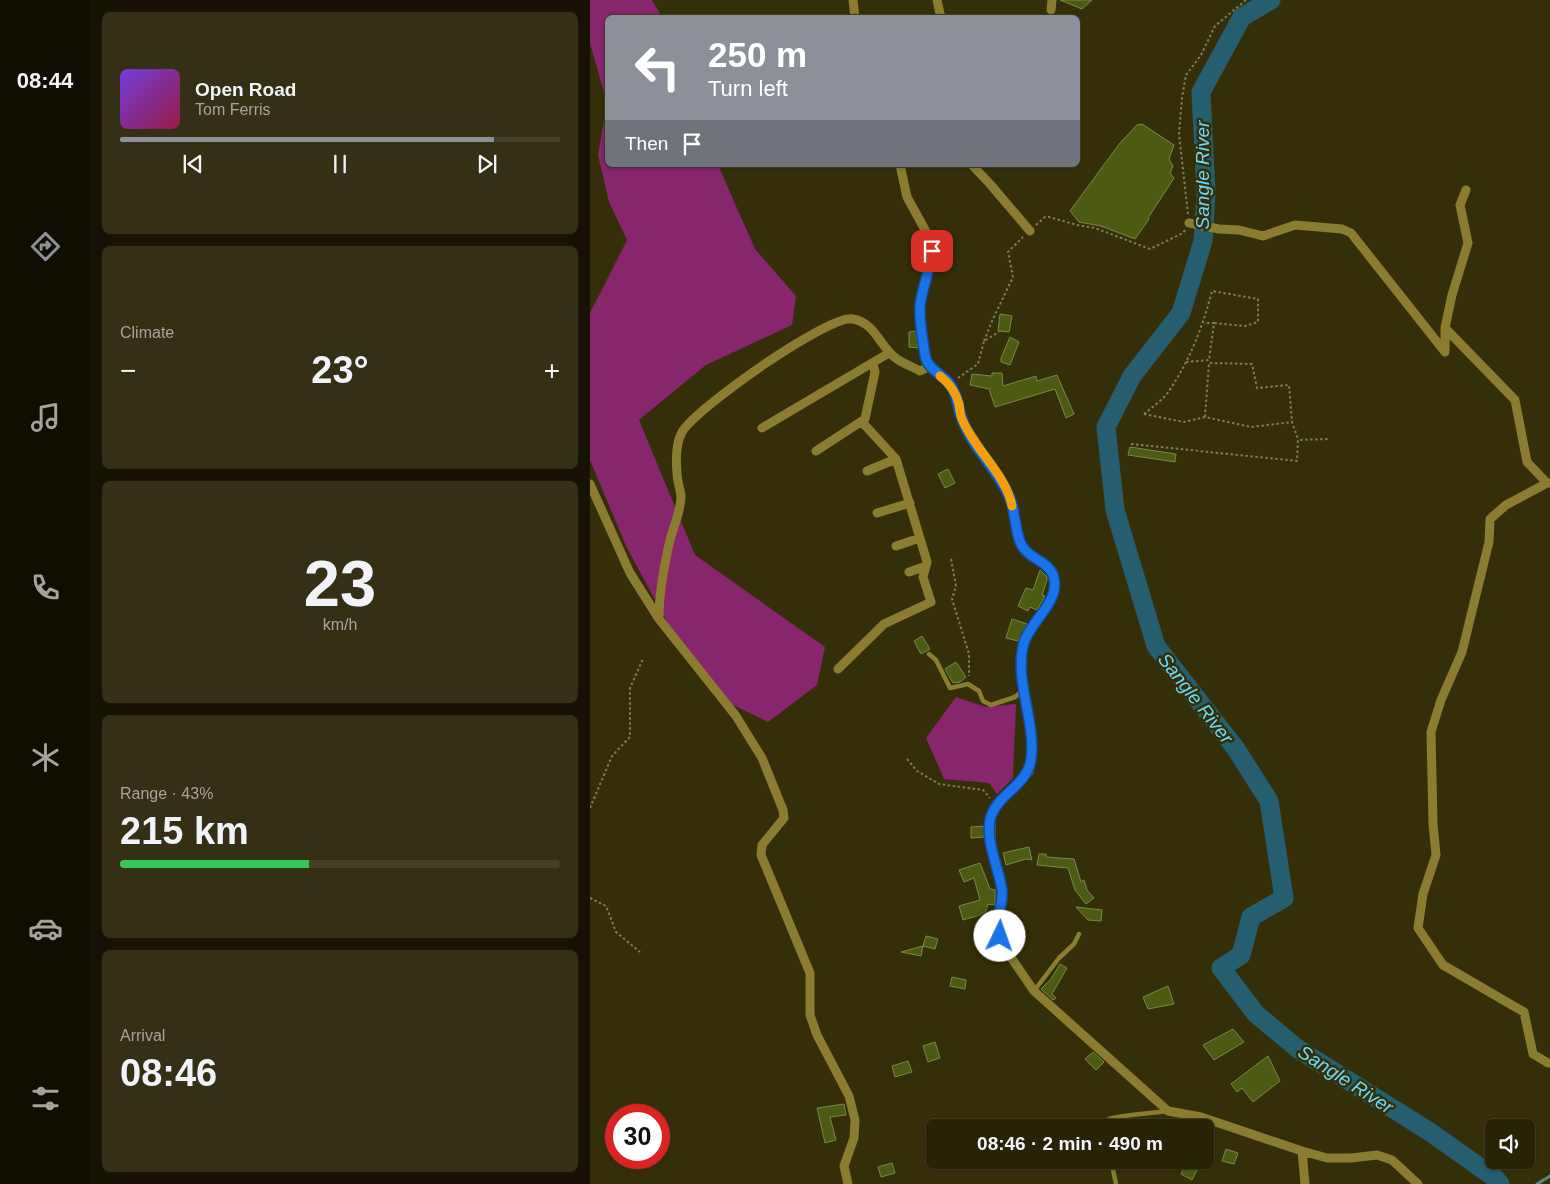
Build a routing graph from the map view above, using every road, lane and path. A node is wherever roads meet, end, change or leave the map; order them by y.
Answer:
1 (853, 0) edge
2 (937, 0) edge
3 (1052, 0) edge
4 (1246, 0) edge
5 (1051, 10) dead end
6 (855, 15) edge
7 (940, 15) edge
8 (900, 167) edge
9 (974, 167) edge
10 (1466, 190) dead end
11 (1193, 225) junction
12 (1030, 230) junction
13 (1204, 322) junction
14 (1214, 323) junction
15 (1445, 328) junction
16 (999, 332) dead end
17 (984, 341) junction
18 (889, 353) junction
19 (1186, 362) junction
20 (873, 363) junction
21 (931, 366) junction
22 (950, 383) junction
23 (1205, 417) junction
24 (862, 422) junction
25 (1292, 422) junction
26 (762, 428) dead end
27 (1330, 438) dead end
28 (1298, 440) junction
29 (1131, 444) dead end
30 (816, 451) dead end
31 (896, 458) junction
32 (867, 471) dead end
33 (1549, 483) edge
34 (590, 484) edge
35 (910, 503) junction
36 (877, 513) dead end
37 (920, 538) junction
38 (896, 546) dead end
39 (951, 559) dead end
40 (926, 566) junction
41 (909, 572) dead end
42 (659, 619) junction
43 (929, 654) dead end
44 (644, 659) dead end
45 (838, 669) dead end
46 (968, 684) junction
47 (1023, 690) junction
48 (908, 759) dead end
49 (996, 806) junction
50 (590, 808) edge
51 (590, 898) edge
52 (1079, 934) dead end
53 (640, 952) dead end
54 (1034, 991) junction
55 (1548, 1063) dead end
56 (1168, 1111) junction
57 (1110, 1119) edge
58 (1302, 1151) junction
59 (1113, 1169) edge
60 (848, 1184) edge
61 (1116, 1184) edge
62 (1305, 1184) edge
63 (1418, 1184) edge

1 - 6 street
2 - 7 street
3 - 5 street
4 - 11 path
8 - 21 street
9 - 12 street
10 - 15 street
11 - 12 path
11 - 15 street
12 - 17 path
13 - 14 path
13 - 14 path
13 - 19 path
14 - 19 path
15 - 33 street
16 - 17 path
17 - 22 path
18 - 20 street
18 - 21 street
18 - 42 street
19 - 23 path
20 - 24 street
20 - 26 street
21 - 22 street
22 - 47 street
23 - 25 path
23 - 25 path
24 - 30 street
24 - 31 street
25 - 28 path
27 - 28 path
28 - 29 path
31 - 32 street
31 - 35 street
33 - 55 street
34 - 42 street
35 - 36 street
35 - 37 street
37 - 38 street
37 - 40 street
39 - 46 path
40 - 41 street
40 - 45 street
42 - 60 street
43 - 46 lane
44 - 50 path
46 - 47 lane
47 - 49 street
48 - 49 path
49 - 54 street
51 - 53 path
52 - 54 lane
54 - 56 street
56 - 57 lane
56 - 58 street
58 - 62 street
58 - 63 street
59 - 61 lane

